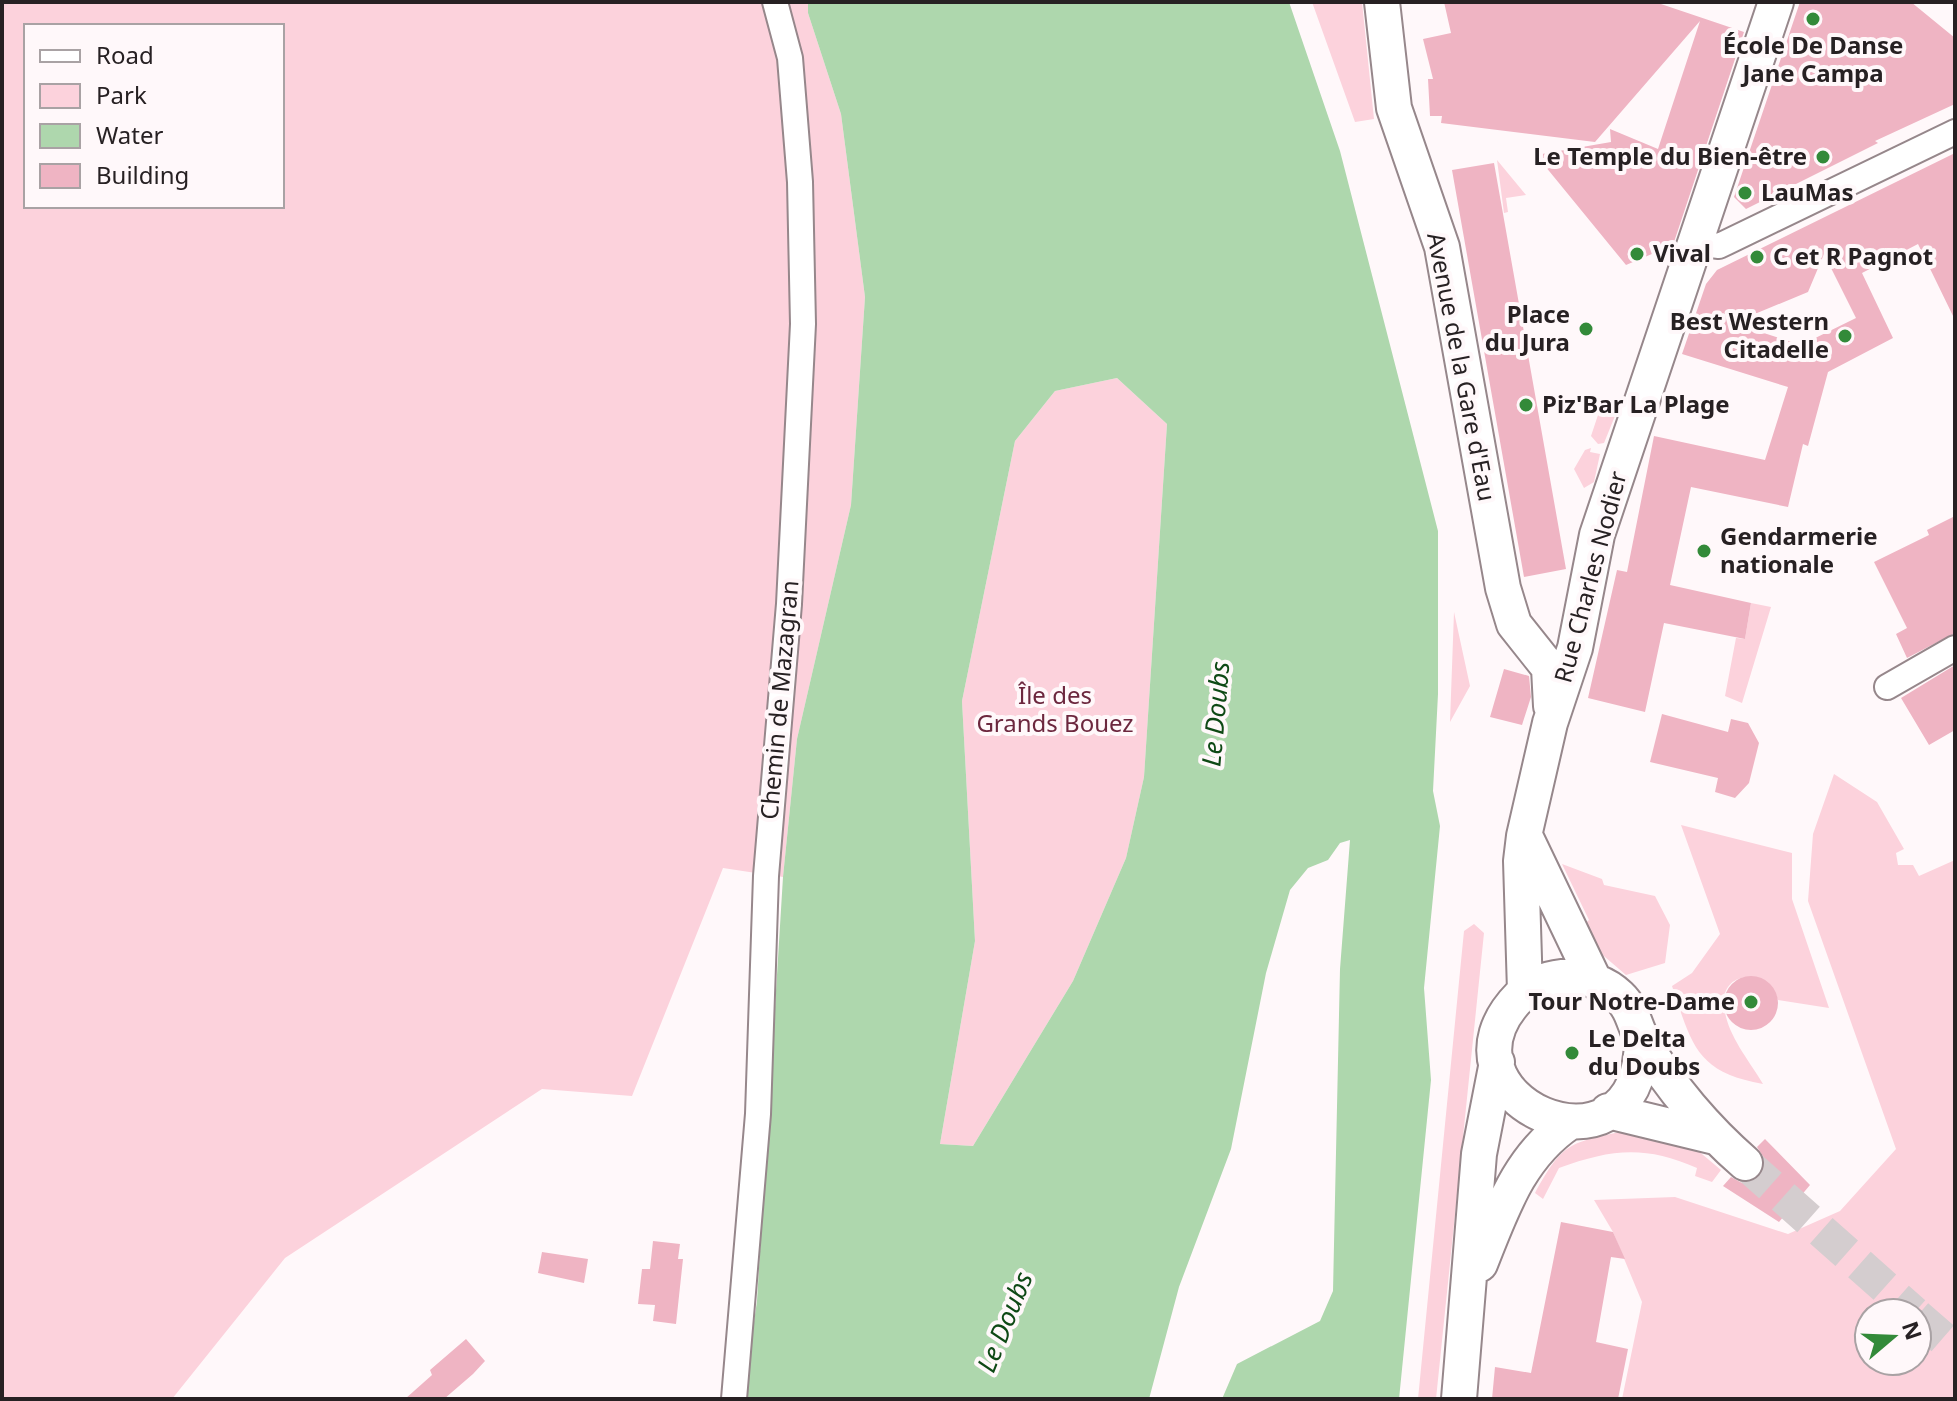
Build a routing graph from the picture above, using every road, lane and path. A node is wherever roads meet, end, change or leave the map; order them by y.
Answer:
1 (775, 2) edge
2 (1382, 2) edge
3 (1776, 2) edge
4 (1955, 132) edge
5 (1695, 243) junction
6 (1955, 648) edge
7 (1887, 687) dead end
8 (1550, 723) junction
9 (1524, 836) junction
10 (1594, 980) junction
11 (1525, 991) junction
12 (1642, 1041) junction
13 (1497, 1062) junction
14 (1608, 1111) junction
15 (1570, 1122) junction
16 (1715, 1137) junction
17 (1745, 1163) tunnel mouth
18 (1468, 1294) junction
19 (734, 1399) edge
20 (1459, 1399) edge

1 - 19 street, Chemin de Mazagran
2 - 8 main road, Avenue de la Gare d'Eau
3 - 5 main road, Rue Charles Nodier
4 - 5 street
5 - 8 main road, Rue Charles Nodier
6 - 7 street
8 - 9 main road, Rue Charles Nodier
9 - 10 main road
9 - 11 main road, Rue Charles Nodier
10 - 11 main road
10 - 12 main road
11 - 13 main road
12 - 14 main road
12 - 16 main road
13 - 15 main road
13 - 18 main road
14 - 15 main road
14 - 16 main road
15 - 18 main road
16 - 17 main road
18 - 20 main road

